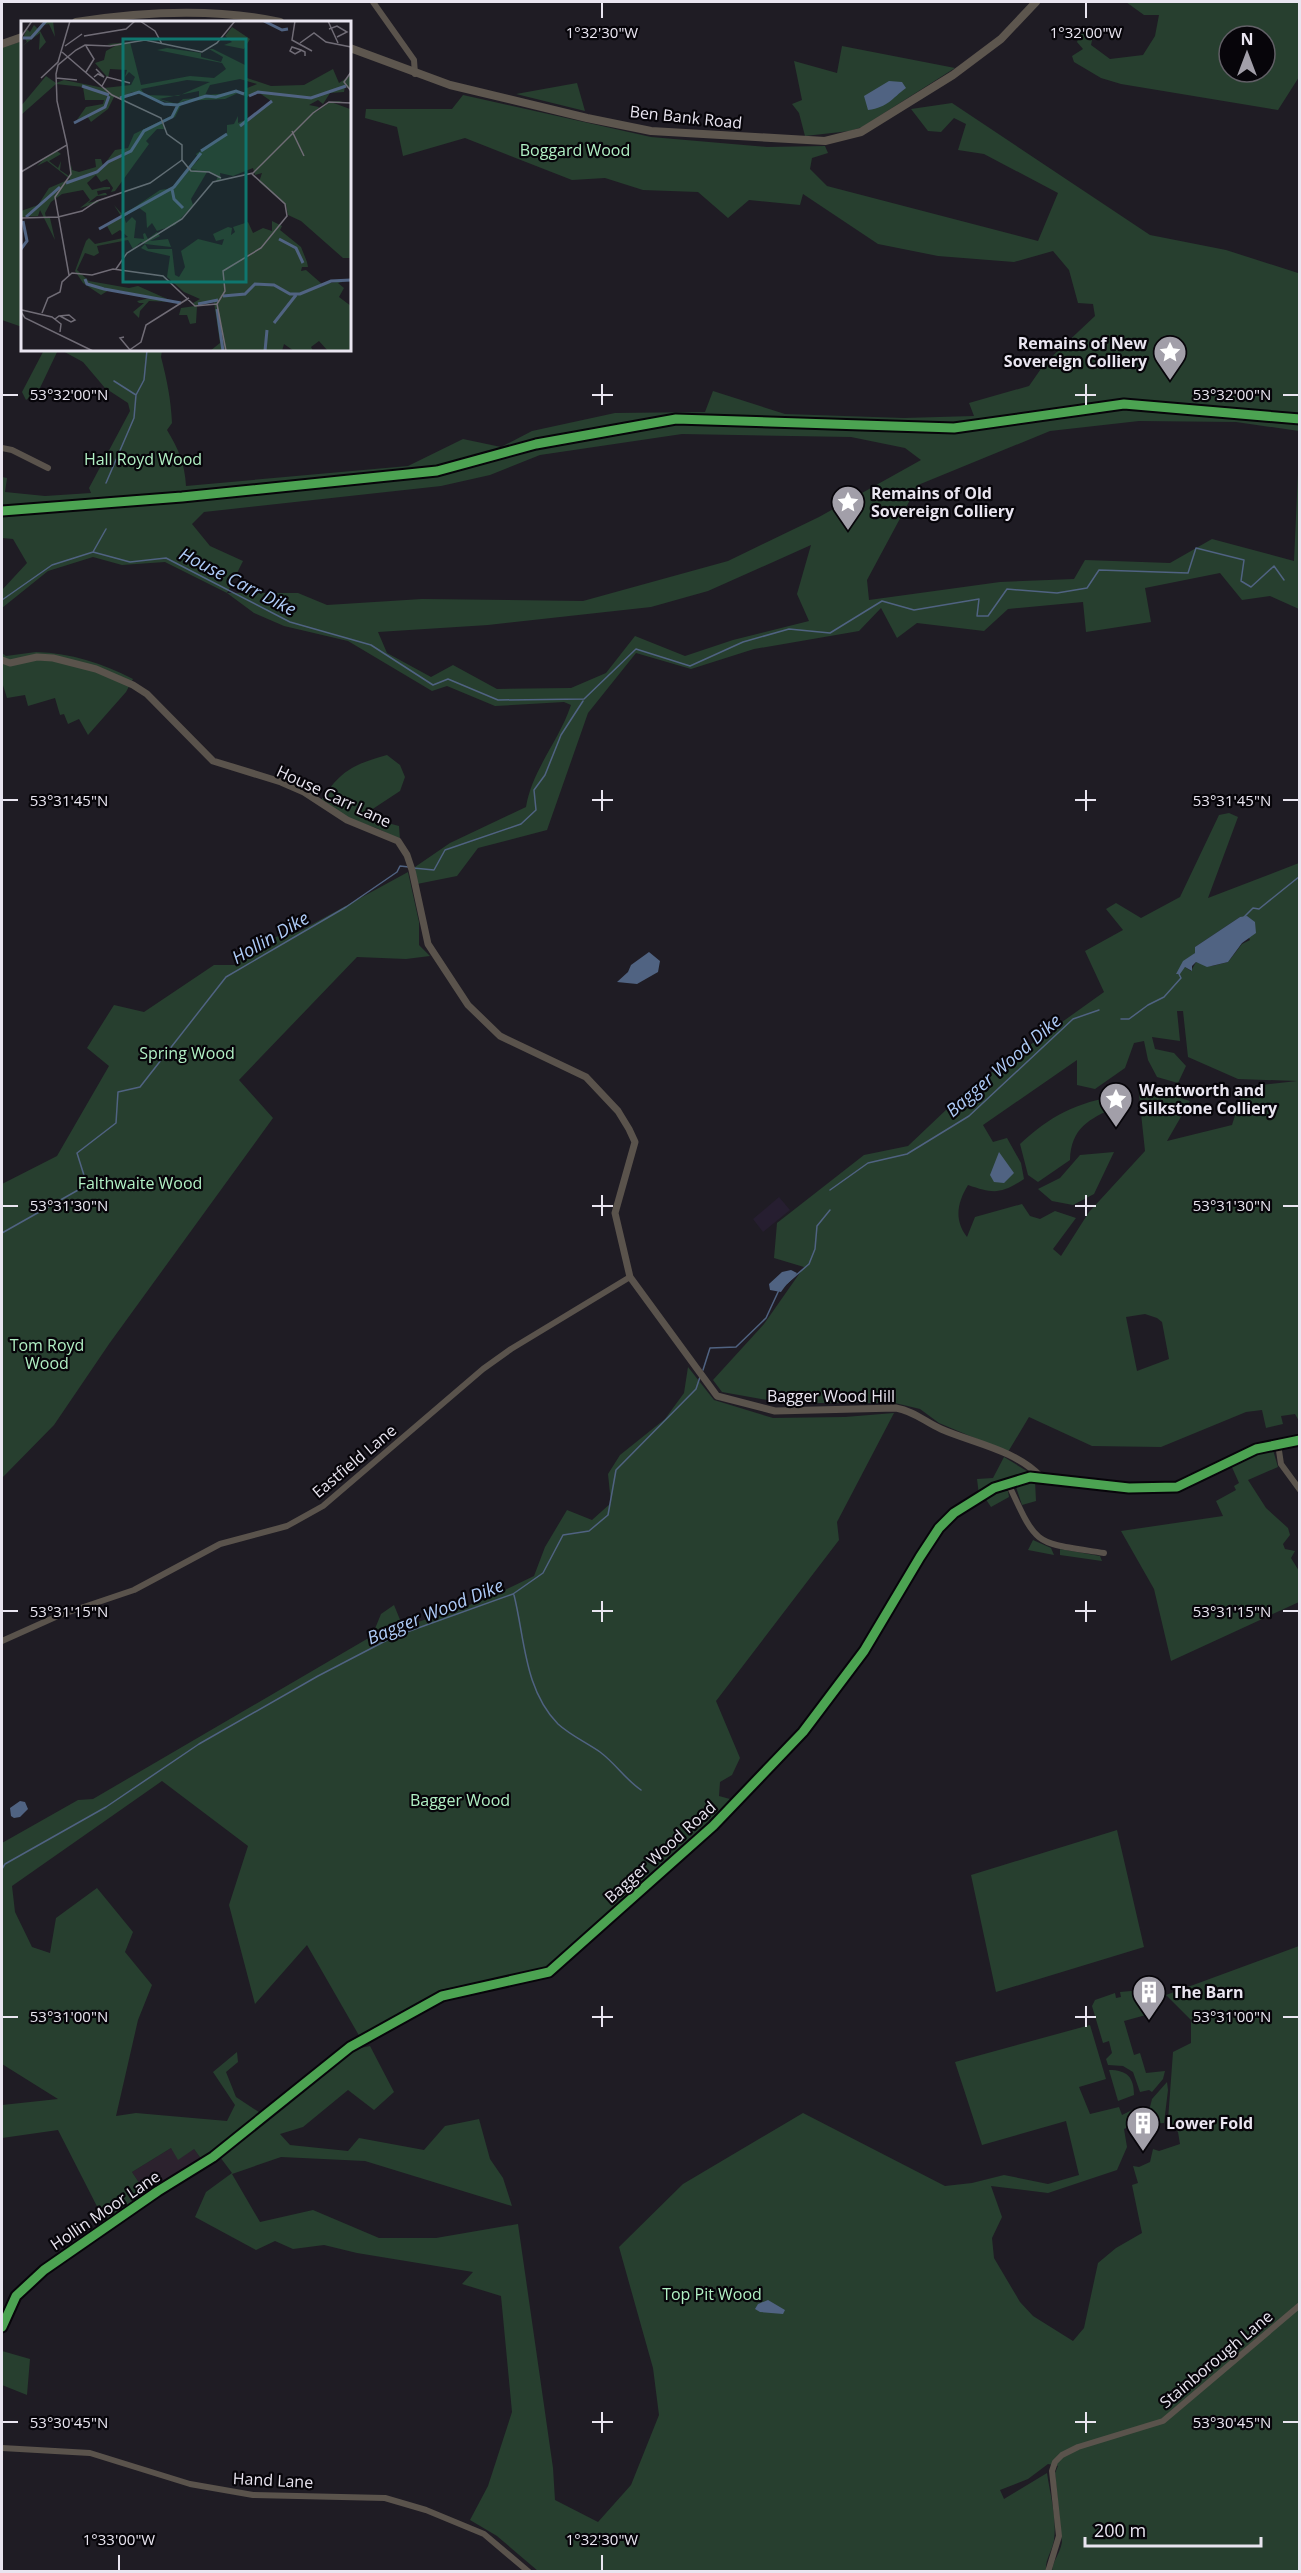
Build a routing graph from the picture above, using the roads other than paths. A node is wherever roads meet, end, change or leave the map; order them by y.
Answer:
1 (373, 2) edge
2 (1036, 2) edge
3 (92, 21) edge
4 (273, 21) edge
5 (21, 37) edge
6 (2, 44) edge
7 (351, 48) edge
8 (415, 74) junction
9 (2, 448) edge
10 (48, 468) dead end
11 (2, 660) edge
12 (630, 1277) junction
13 (1299, 1440) edge
14 (1278, 1444) junction
15 (1041, 1477) junction
16 (1008, 1483) junction
17 (1299, 1490) edge
18 (1104, 1553) dead end
19 (2, 1641) edge
20 (242, 2133) joint
21 (1299, 2305) edge
22 (2, 2326) edge
23 (2, 2448) edge
24 (529, 2571) edge
25 (1048, 2571) edge

1 - 8 street
2 - 8 main road, Ben Bank Road
3 - 4 main road
5 - 6 main road
7 - 8 main road, Ben Bank Road
9 - 10 street
11 - 12 street, House Carr Lane
12 - 15 street, Bagger Wood Hill
12 - 19 street, Eastfield Lane
13 - 14 street
14 - 15 street
14 - 17 street
15 - 16 street, Bagger Wood Road
16 - 18 street
16 - 20 street, Bagger Wood Road
20 - 22 street, Hollin Moor Lane
21 - 25 street, Stainborough Lane
23 - 24 street, Hand Lane

